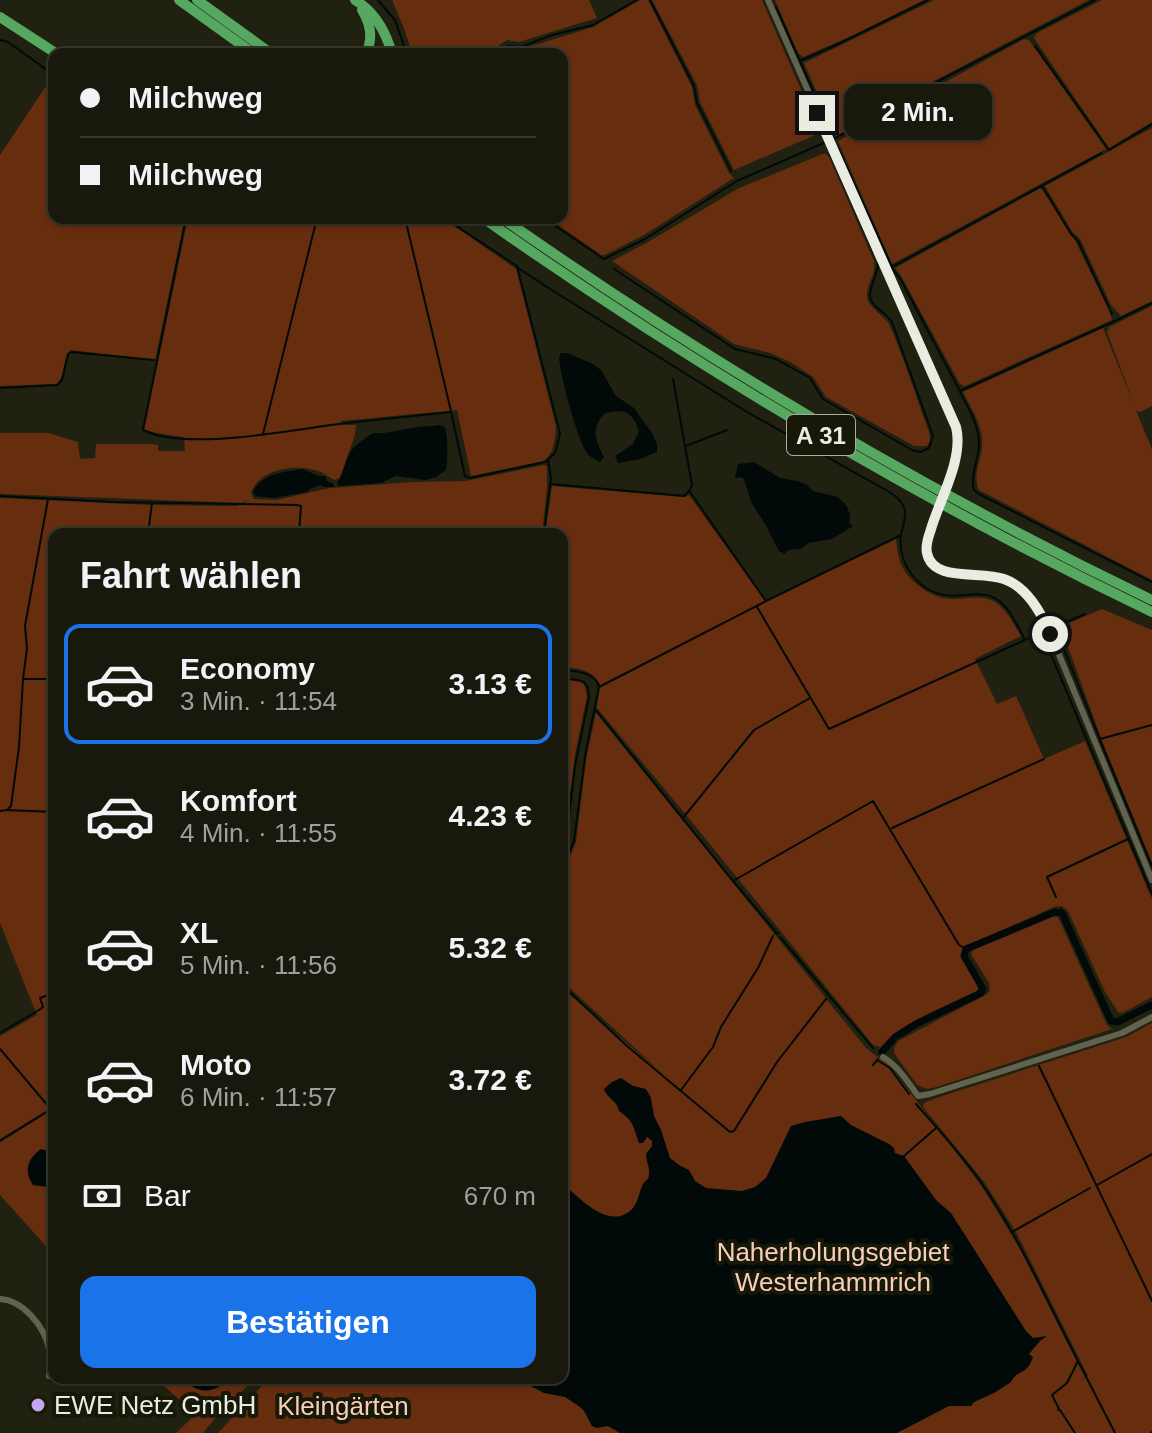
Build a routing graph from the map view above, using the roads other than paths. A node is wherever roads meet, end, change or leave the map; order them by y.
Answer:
1 (179, 0) edge
2 (197, 0) edge
3 (354, 0) edge
4 (768, 0) edge
5 (2, 21) edge
6 (254, 41) junction
7 (246, 48) edge
8 (264, 48) edge
9 (272, 48) edge
10 (368, 48) edge
11 (390, 48) edge
12 (48, 49) edge
13 (492, 224) edge
14 (511, 224) edge
15 (1152, 600) edge
16 (1152, 612) edge
17 (1152, 880) edge
18 (1152, 1017) edge
19 (883, 1057) dead end
20 (0, 1299) edge
21 (48, 1345) edge

1 - 7 highway
2 - 6 highway
3 - 10 highway
3 - 11 highway
4 - 17 street
5 - 12 highway
6 - 8 highway
6 - 9 highway
13 - 16 highway, A 31
14 - 15 highway, A 31
18 - 19 street
20 - 21 street

